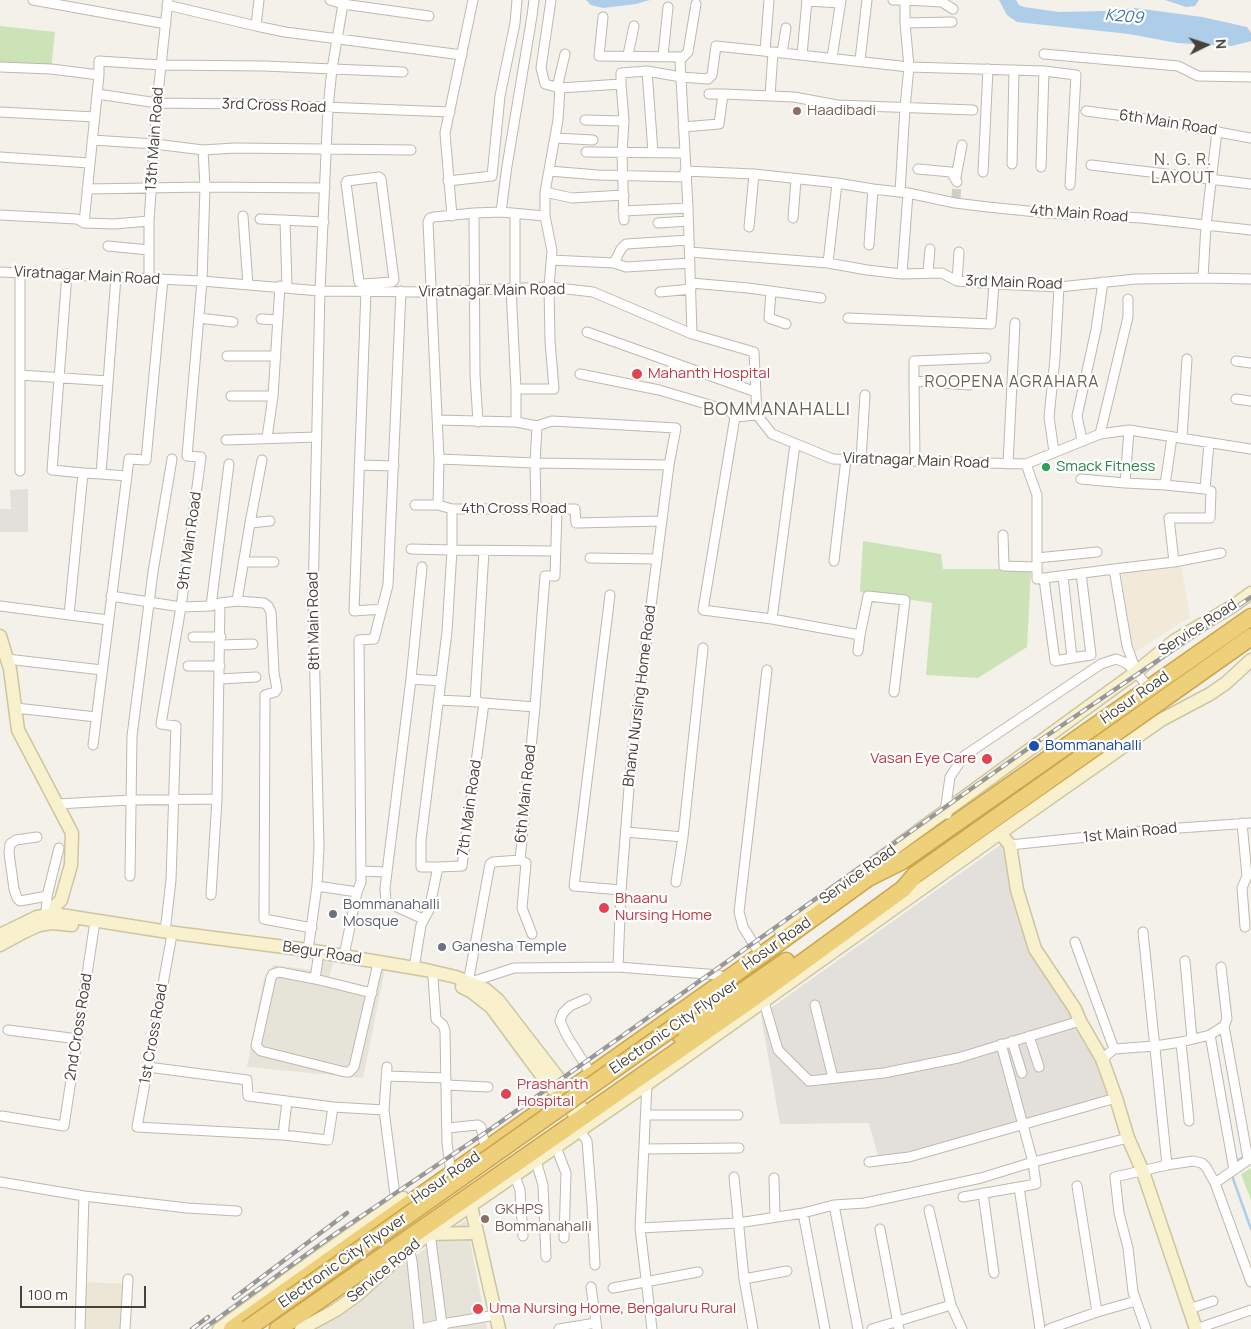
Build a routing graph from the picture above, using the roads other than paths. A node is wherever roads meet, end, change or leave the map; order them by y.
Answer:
1 (33, 0) edge
2 (259, 0) edge
3 (330, 0) edge
4 (474, 0) edge
5 (517, 0) edge
6 (534, 0) edge
7 (550, 0) edge
8 (769, 0) edge
9 (807, 0) edge
10 (867, 0) edge
11 (893, 0) edge
12 (905, 0) edge
13 (841, 2) edge
14 (168, 3) edge
15 (343, 4) junction
16 (696, 4) dead end
17 (668, 7) dead end
18 (953, 9) dead end
19 (429, 16) dead end
20 (603, 17) dead end
21 (952, 22) dead end
22 (905, 23) junction
23 (166, 24) junction
24 (256, 26) junction
25 (634, 26) dead end
26 (786, 28) dead end
27 (337, 38) junction
28 (774, 52) junction
29 (565, 54) dead end
30 (1044, 54) dead end
31 (462, 55) junction
32 (628, 55) junction
33 (802, 55) junction
34 (663, 56) junction
35 (684, 57) junction
36 (832, 58) junction
37 (860, 60) junction
38 (161, 65) junction
39 (909, 66) junction
40 (0, 67) edge
41 (332, 69) junction
42 (988, 69) junction
43 (1014, 70) junction
44 (647, 71) junction
45 (1044, 71) junction
46 (403, 72) dead end
47 (99, 75) junction
48 (681, 77) junction
49 (1251, 77) edge
50 (621, 84) junction
51 (558, 88) junction
52 (98, 94) junction
53 (709, 94) dead end
54 (722, 94) junction
55 (770, 96) junction
56 (157, 103) junction
57 (328, 108) junction
58 (904, 108) junction
59 (973, 110) dead end
60 (1086, 111) dead end
61 (0, 112) edge
62 (450, 112) junction
63 (95, 117) junction
64 (585, 120) dead end
65 (624, 121) junction
66 (683, 127) junction
67 (1217, 131) junction
68 (555, 138) junction
69 (1251, 138) edge
70 (92, 140) junction
71 (593, 140) dead end
72 (155, 144) junction
73 (962, 145) dead end
74 (327, 149) junction
75 (203, 150) junction
76 (411, 150) dead end
77 (586, 152) dead end
78 (622, 152) junction
79 (652, 152) junction
80 (684, 153) junction
81 (0, 157) edge
82 (90, 163) junction
83 (1012, 164) dead end
84 (1091, 165) dead end
85 (1042, 167) dead end
86 (918, 169) dead end
87 (549, 171) junction
88 (984, 172) dead end
89 (686, 174) junction
90 (754, 174) junction
91 (623, 175) junction
92 (1211, 179) junction
93 (796, 180) junction
94 (448, 181) junction
95 (837, 183) junction
96 (1070, 184) dead end
97 (1251, 184) edge
98 (205, 187) junction
99 (152, 188) junction
100 (325, 188) junction
101 (87, 189) junction
102 (873, 190) junction
103 (545, 192) junction
104 (904, 192) junction
105 (624, 195) junction
106 (688, 208) junction
107 (501, 212) junction
108 (474, 213) junction
109 (515, 214) junction
110 (0, 215) edge
111 (243, 216) dead end
112 (452, 216) junction
113 (545, 216) junction
114 (793, 218) dead end
115 (260, 219) dead end
116 (285, 220) junction
117 (149, 221) junction
118 (688, 221) junction
119 (324, 222) junction
120 (84, 223) junction
121 (658, 223) dead end
122 (1206, 225) junction
123 (749, 227) dead end
124 (1251, 230) edge
125 (689, 240) junction
126 (869, 245) dead end
127 (108, 246) dead end
128 (930, 248) dead end
129 (149, 250) junction
130 (690, 252) junction
131 (959, 252) dead end
132 (551, 260) junction
133 (614, 263) junction
134 (690, 263) junction
135 (828, 263) junction
136 (0, 272) edge
137 (20, 273) junction
138 (928, 273) junction
139 (67, 274) junction
140 (902, 274) junction
141 (116, 277) junction
142 (149, 278) junction
143 (1203, 278) junction
144 (163, 279) junction
145 (1251, 279) edge
146 (202, 281) junction
147 (957, 281) junction
148 (1103, 282) junction
149 (994, 284) junction
150 (248, 285) junction
151 (691, 286) junction
152 (284, 287) junction
153 (375, 287) junction
154 (549, 287) junction
155 (1059, 287) junction
156 (513, 288) junction
157 (320, 291) junction
158 (366, 291) junction
159 (401, 291) junction
160 (474, 291) junction
161 (771, 291) junction
162 (432, 292) junction
163 (660, 292) dead end
164 (822, 298) dead end
165 (1128, 299) dead end
166 (199, 318) junction
167 (848, 318) dead end
168 (261, 319) dead end
169 (278, 320) junction
170 (233, 322) dead end
171 (1015, 323) dead end
172 (786, 324) dead end
173 (587, 332) dead end
174 (692, 334) junction
175 (227, 356) dead end
176 (276, 356) junction
177 (986, 358) dead end
178 (1187, 359) dead end
179 (1236, 361) dead end
180 (1251, 363) edge
181 (580, 374) dead end
182 (20, 375) junction
183 (60, 377) junction
184 (108, 381) junction
185 (914, 381) junction
186 (970, 385) dead end
187 (516, 389) junction
188 (756, 392) junction
189 (865, 395) dead end
190 (231, 396) dead end
191 (273, 396) junction
192 (1236, 399) dead end
193 (1251, 401) edge
194 (757, 415) junction
195 (735, 417) junction
196 (438, 420) junction
197 (478, 422) junction
198 (516, 422) junction
199 (537, 426) junction
200 (1129, 430) junction
201 (1100, 434) junction
202 (317, 437) junction
203 (1172, 437) junction
204 (267, 438) junction
205 (1182, 438) junction
206 (226, 440) dead end
207 (1082, 440) junction
208 (1209, 443) junction
209 (795, 444) junction
210 (1251, 449) edge
211 (1054, 452) junction
212 (172, 459) dead end
213 (439, 459) junction
214 (846, 459) junction
215 (262, 460) dead end
216 (861, 460) junction
217 (915, 461) junction
218 (535, 463) junction
219 (229, 464) dead end
220 (1008, 464) junction
221 (1026, 464) junction
222 (359, 465) junction
223 (668, 465) junction
224 (394, 466) junction
225 (20, 470) dead end
226 (83, 473) junction
227 (101, 474) junction
228 (127, 476) junction
229 (1081, 479) dead end
230 (1125, 483) junction
231 (1165, 485) junction
232 (1205, 489) junction
233 (415, 505) dead end
234 (438, 505) junction
235 (536, 508) junction
236 (452, 509) junction
237 (557, 509) junction
238 (270, 521) dead end
239 (662, 521) junction
240 (250, 523) junction
241 (1003, 535) dead end
242 (411, 549) dead end
243 (452, 550) junction
244 (484, 551) junction
245 (556, 551) junction
246 (1097, 552) dead end
247 (1221, 553) dead end
248 (590, 558) dead end
249 (657, 559) junction
250 (834, 560) dead end
251 (243, 562) junction
252 (274, 562) dead end
253 (1174, 562) junction
254 (1037, 563) junction
255 (422, 567) dead end
256 (1114, 569) junction
257 (1081, 573) junction
258 (1063, 576) junction
259 (1044, 579) junction
260 (1251, 593) edge
261 (610, 595) dead end
262 (111, 596) junction
263 (238, 601) junction
264 (149, 603) junction
265 (220, 603) junction
266 (0, 606) edge
267 (211, 606) junction
268 (181, 608) junction
269 (382, 609) junction
270 (69, 615) junction
271 (1251, 617) edge
272 (772, 619) junction
273 (108, 620) junction
274 (860, 635) junction
275 (0, 636) edge
276 (193, 637) dead end
277 (1251, 637) edge
278 (221, 641) junction
279 (253, 644) dead end
280 (703, 648) dead end
281 (858, 651) dead end
282 (1072, 658) junction
283 (1251, 660) edge
284 (6, 666) edge
285 (188, 666) dead end
286 (220, 666) junction
287 (102, 670) junction
288 (767, 670) dead end
289 (1136, 672) junction
290 (256, 677) dead end
291 (220, 679) junction
292 (411, 679) junction
293 (440, 681) junction
294 (1149, 688) junction
295 (894, 692) dead end
296 (438, 700) junction
297 (479, 702) junction
298 (535, 707) junction
299 (16, 708) junction
300 (96, 717) junction
301 (93, 745) dead end
302 (217, 799) junction
303 (131, 800) junction
304 (173, 800) junction
305 (57, 804) junction
306 (950, 818) junction
307 (1246, 823) edge
308 (626, 832) junction
309 (1000, 833) junction
310 (37, 837) dead end
311 (683, 837) junction
312 (1010, 845) junction
313 (59, 848) dead end
314 (520, 860) junction
315 (902, 861) junction
316 (438, 867) junction
317 (361, 871) junction
318 (386, 872) junction
319 (915, 875) junction
320 (130, 876) dead end
321 (676, 882) dead end
322 (317, 886) junction
323 (621, 890) junction
324 (357, 892) junction
325 (211, 895) dead end
326 (51, 910) junction
327 (423, 919) junction
328 (1245, 927) dead end
329 (94, 928) junction
330 (312, 928) junction
331 (1143, 932) dead end
332 (532, 934) dead end
333 (0, 935) edge
334 (168, 936) junction
335 (1075, 942) dead end
336 (0, 945) edge
337 (757, 949) junction
338 (308, 950) junction
339 (344, 956) junction
340 (318, 959) junction
341 (1185, 961) dead end
342 (618, 967) junction
343 (1221, 967) dead end
344 (376, 968) junction
345 (414, 968) junction
346 (719, 975) junction
347 (433, 978) junction
348 (315, 979) junction
349 (468, 983) junction
350 (372, 993) junction
351 (586, 999) dead end
352 (764, 1002) junction
353 (815, 1006) dead end
354 (1080, 1020) junction
355 (1224, 1026) junction
356 (8, 1030) dead end
357 (677, 1031) junction
358 (1210, 1035) junction
359 (1029, 1036) junction
360 (78, 1039) junction
361 (1192, 1039) junction
362 (1012, 1041) junction
363 (1181, 1042) junction
364 (1001, 1044) junction
365 (1155, 1046) junction
366 (1114, 1049) junction
367 (1102, 1059) junction
368 (148, 1067) junction
369 (1039, 1067) dead end
370 (588, 1069) junction
371 (1022, 1073) dead end
372 (833, 1078) junction
373 (446, 1081) junction
374 (647, 1084) junction
375 (488, 1087) dead end
376 (562, 1091) junction
377 (1116, 1098) junction
378 (287, 1101) junction
379 (333, 1107) junction
380 (384, 1110) junction
381 (646, 1115) junction
382 (738, 1115) dead end
383 (2, 1116) dead end
384 (582, 1121) junction
385 (1189, 1121) dead end
386 (1023, 1125) junction
387 (446, 1128) junction
388 (283, 1135) junction
389 (1128, 1138) junction
390 (484, 1142) junction
391 (556, 1147) junction
392 (739, 1148) dead end
393 (644, 1149) junction
394 (1250, 1159) edge
395 (536, 1161) junction
396 (869, 1162) dead end
397 (1033, 1162) junction
398 (1167, 1165) junction
399 (450, 1166) junction
400 (1234, 1170) junction
401 (1143, 1172) junction
402 (515, 1176) junction
403 (734, 1177) dead end
404 (774, 1178) dead end
405 (0, 1182) edge
406 (1215, 1183) junction
407 (1019, 1186) junction
408 (1077, 1186) dead end
409 (983, 1193) junction
410 (84, 1196) junction
411 (963, 1197) dead end
412 (396, 1203) junction
413 (834, 1205) junction
414 (468, 1208) junction
415 (929, 1210) dead end
416 (237, 1211) dead end
417 (802, 1213) junction
418 (775, 1217) junction
419 (738, 1223) junction
420 (640, 1228) junction
421 (880, 1229) dead end
422 (471, 1233) junction
423 (429, 1235) junction
424 (523, 1236) dead end
425 (564, 1238) dead end
426 (409, 1248) junction
427 (546, 1257) dead end
428 (595, 1265) dead end
429 (787, 1271) dead end
430 (698, 1272) dead end
431 (994, 1273) dead end
432 (128, 1279) dead end
433 (744, 1279) junction
434 (646, 1281) junction
435 (1251, 1282) edge
436 (591, 1287) dead end
437 (613, 1288) dead end
438 (1136, 1301) junction
439 (1213, 1301) dead end
440 (951, 1305) junction
441 (1189, 1309) junction
442 (1251, 1310) edge
443 (1097, 1312) junction
444 (490, 1316) junction
445 (898, 1325) edge
446 (596, 1326) edge
447 (443, 1327) edge
448 (80, 1329) edge
449 (125, 1329) edge
450 (219, 1329) edge
451 (232, 1329) edge
452 (247, 1329) edge
453 (263, 1329) edge
454 (278, 1329) edge
455 (301, 1329) edge
456 (420, 1329) edge
457 (493, 1329) edge
458 (499, 1329) edge
459 (559, 1329) edge
460 (652, 1329) edge
461 (753, 1329) edge
462 (826, 1329) edge
463 (858, 1329) edge
464 (872, 1329) edge
465 (962, 1329) edge
466 (1040, 1329) edge
467 (1049, 1329) edge
468 (1146, 1329) edge
469 (1196, 1329) edge

1 - 23 street
2 - 24 street
3 - 15 street
4 - 31 street
5 - 94 street
6 - 107 street
7 - 51 street
8 - 28 street
9 - 13 street
9 - 33 street
10 - 37 street
11 - 12 street
12 - 18 street
12 - 22 street
13 - 36 street
14 - 23 street, 13th Main Road
14 - 24 street
15 - 19 street
15 - 27 street, 8th Main Road
16 - 35 street
17 - 34 street
20 - 32 street
21 - 22 street
22 - 39 street
23 - 38 street, 13th Main Road
24 - 27 street
25 - 32 street
26 - 28 street
27 - 31 street
27 - 41 street, 8th Main Road
28 - 33 street
28 - 48 street
28 - 55 street
29 - 51 street
30 - 49 street
31 - 62 street
32 - 34 street
33 - 36 street
34 - 35 street
35 - 48 street
36 - 37 street
37 - 39 street
38 - 41 street
38 - 47 street
38 - 56 street, 13th Main Road
39 - 42 street
39 - 58 street
40 - 47 street
41 - 46 street
41 - 57 street, 8th Main Road
42 - 43 street
42 - 88 street
43 - 45 street
43 - 83 street
44 - 48 street
44 - 50 street
44 - 79 street
45 - 85 street
45 - 96 street
47 - 52 street
48 - 66 street
50 - 51 street
50 - 65 street
51 - 68 street
52 - 56 street, 3rd Cross Road
52 - 63 street
53 - 54 street
54 - 55 street
54 - 66 street
55 - 58 street
56 - 57 street, 3rd Cross Road
56 - 72 street, 13th Main Road
57 - 62 street, 3rd Cross Road
57 - 74 street, 8th Main Road
58 - 59 street
58 - 104 street
60 - 67 street, 6th Main Road
61 - 63 street
62 - 94 street
63 - 70 street
64 - 65 street
65 - 78 street
66 - 80 street
67 - 69 street, 6th Main Road
67 - 92 street
68 - 71 street
68 - 87 street
70 - 72 street
70 - 82 street
72 - 75 street
72 - 99 street, 13th Main Road
73 - 86 street
74 - 75 street
74 - 76 street
74 - 100 street, 8th Main Road
75 - 98 street, 9th Main Road
77 - 78 street
78 - 79 street
78 - 91 street
79 - 80 street
80 - 89 street
81 - 82 street
82 - 101 street
84 - 92 street
87 - 91 street, 4th Main Road
87 - 103 street
89 - 90 street, 4th Main Road
89 - 91 street, 4th Main Road
89 - 106 street
90 - 93 street, 4th Main Road
90 - 123 street
91 - 105 street
92 - 97 street
92 - 122 street
93 - 95 street, 4th Main Road
93 - 114 street
94 - 112 street
95 - 102 street, 4th Main Road
95 - 135 street
98 - 99 street
98 - 100 street
98 - 146 street, 9th Main Road
99 - 101 street
99 - 117 street, 13th Main Road
100 - 119 street, 8th Main Road
101 - 120 street
102 - 104 street, 4th Main Road
102 - 126 street
103 - 105 street
103 - 113 street
104 - 122 street, 4th Main Road
104 - 140 street
105 - 106 street
106 - 118 street
107 - 108 street
107 - 109 street
108 - 112 street
108 - 160 street
109 - 113 street
109 - 156 street
110 - 120 street
111 - 150 street
112 - 162 street
113 - 132 street
115 - 116 street
116 - 119 street
116 - 152 street
117 - 120 street
117 - 129 street, 13th Main Road
118 - 121 street
118 - 125 street
119 - 157 street, 8th Main Road
122 - 124 street, 4th Main Road
122 - 143 street
125 - 130 street
125 - 133 street
127 - 129 street
128 - 138 street
129 - 142 street, 13th Main Road
130 - 134 street
130 - 135 street, 3rd Main Road
131 - 147 street
132 - 133 street
132 - 154 street
133 - 134 street
134 - 151 street
135 - 140 street, 3rd Main Road
136 - 137 street, Viratnagar Main Road
137 - 139 street, Viratnagar Main Road
137 - 182 street
138 - 140 street, 3rd Main Road
138 - 147 street, 3rd Main Road
139 - 141 street, Viratnagar Main Road
139 - 183 street
141 - 142 street, Viratnagar Main Road
141 - 184 street
142 - 144 street, Viratnagar Main Road
143 - 145 street, 3rd Main Road
143 - 148 street, 3rd Main Road
144 - 146 street, Viratnagar Main Road
144 - 228 street
146 - 150 street, Viratnagar Main Road
146 - 166 street, 9th Main Road
147 - 149 street, 3rd Main Road
148 - 155 street, 3rd Main Road
148 - 207 street
149 - 155 street, 3rd Main Road
149 - 167 street
150 - 152 street, Viratnagar Main Road
151 - 161 street
151 - 163 street
151 - 174 street
152 - 157 street, Viratnagar Main Road
152 - 169 street
153 - 153 street
153 - 158 street, Viratnagar Main Road
153 - 159 street, Viratnagar Main Road
154 - 156 street, Viratnagar Main Road
154 - 174 street, Viratnagar Main Road
154 - 187 street
155 - 211 street
156 - 160 street, Viratnagar Main Road
156 - 187 street
157 - 158 street, Viratnagar Main Road
157 - 202 street, 8th Main Road
158 - 222 street
159 - 162 street, Viratnagar Main Road
159 - 224 street
160 - 162 street, Viratnagar Main Road
160 - 197 street
161 - 164 street
161 - 172 street
162 - 196 street
165 - 201 street
166 - 170 street
166 - 268 street, 9th Main Road
168 - 169 street
169 - 176 street
171 - 220 street
173 - 188 street
174 - 188 street, Viratnagar Main Road
175 - 176 street
176 - 191 street
177 - 185 street
178 - 205 street
179 - 180 street
181 - 195 street
182 - 183 street
182 - 225 street
183 - 184 street
183 - 226 street
184 - 227 street
185 - 186 street
185 - 217 street
187 - 198 street
188 - 194 street, Viratnagar Main Road
189 - 216 street
190 - 191 street
191 - 204 street
192 - 193 street
194 - 195 street
194 - 209 street, Viratnagar Main Road
195 - 272 street
196 - 197 street
196 - 213 street
197 - 198 street
198 - 199 street
199 - 218 street
199 - 223 street, Bhanu Nursing Home Road
200 - 201 street, Viratnagar Main Road
200 - 203 street, Viratnagar Main Road
200 - 230 street
201 - 207 street, Viratnagar Main Road
202 - 204 street
202 - 322 street, 8th Main Road
203 - 205 street, Viratnagar Main Road
203 - 231 street
204 - 206 street
205 - 208 street, Viratnagar Main Road
207 - 211 street, Viratnagar Main Road
208 - 210 street, Viratnagar Main Road
208 - 232 street
209 - 214 street, Viratnagar Main Road
209 - 272 street
211 - 221 street, Viratnagar Main Road
212 - 264 street
213 - 218 street
213 - 234 street
214 - 216 street, Viratnagar Main Road
214 - 250 street
215 - 240 street
216 - 217 street, Viratnagar Main Road
217 - 220 street, Viratnagar Main Road
218 - 223 street
218 - 235 street
219 - 267 street
220 - 221 street, Viratnagar Main Road
221 - 254 street
222 - 224 street
222 - 269 street
223 - 239 street, Bhanu Nursing Home Road
224 - 269 street
226 - 227 street
226 - 270 street
227 - 228 street
228 - 262 street
229 - 230 street
230 - 231 street
231 - 232 street
232 - 253 street
233 - 234 street, 4th Cross Road
234 - 236 street, 4th Cross Road
235 - 236 street, 4th Cross Road
235 - 237 street, 4th Cross Road
236 - 243 street
237 - 239 street, 4th Cross Road
237 - 245 street
238 - 240 street
239 - 249 street, Bhanu Nursing Home Road
240 - 251 street
241 - 254 street
242 - 243 street
243 - 244 street
243 - 293 street
244 - 245 street
244 - 297 street
245 - 298 street, 6th Main Road
246 - 254 street
247 - 253 street
248 - 249 street
249 - 308 street, Bhanu Nursing Home Road
251 - 252 street
251 - 263 street
253 - 256 street
254 - 259 street
255 - 292 street
256 - 257 street
256 - 289 street
257 - 258 street
257 - 282 street
258 - 259 street
258 - 282 street
259 - 282 street
260 - 289 street, Service Road
261 - 323 street
262 - 264 street
262 - 273 street
263 - 265 street
263 - 330 street
264 - 268 street
264 - 303 street
265 - 267 street
265 - 278 street
266 - 270 street
267 - 268 street
268 - 304 street, 9th Main Road
269 - 317 street
270 - 273 street
271 - 294 highway, Hosur Road
272 - 274 street
273 - 287 street
274 - 281 street
274 - 295 street
275 - 284 street
276 - 278 street
277 - 319 highway, Hosur Road
278 - 279 street
278 - 286 street
280 - 311 street
283 - 309 street, Service Road
284 - 287 street
284 - 299 street
285 - 286 street
286 - 291 street
287 - 300 street
288 - 337 street
289 - 294 street
289 - 306 street, Service Road
289 - 306 street
290 - 291 street
291 - 302 street
292 - 293 street
292 - 318 street
293 - 296 street
294 - 306 highway, Hosur Road
296 - 297 street
296 - 316 street
297 - 298 street
297 - 316 street, 7th Main Road
298 - 314 street, 6th Main Road
299 - 300 street
299 - 305 street
300 - 301 street
302 - 304 street
302 - 325 street
303 - 304 street
303 - 305 street
303 - 320 street
304 - 334 street, 9th Main Road
305 - 326 street
306 - 315 highway, Hosur Road
306 - 337 street, Service Road
307 - 312 street, 1st Main Road
307 - 328 street
308 - 311 street
308 - 323 street, Bhanu Nursing Home Road
309 - 312 street
309 - 352 street, Service Road
310 - 326 street
311 - 321 street
312 - 354 street
313 - 326 street
314 - 332 street
314 - 349 street, 6th Main Road
315 - 357 highway, Electronic City Flyover
315 - 376 highway, Hosur Road
316 - 327 street, 7th Main Road
317 - 318 street
317 - 324 street
318 - 327 street
319 - 357 highway, Electronic City Flyover
319 - 384 highway, Hosur Road
322 - 324 street
322 - 330 street, 8th Main Road
323 - 342 street, Bhanu Nursing Home Road
324 - 339 street
326 - 329 street, Begur Road
326 - 333 street, Begur Road
326 - 334 street, Begur Road
326 - 336 street, Begur Road
327 - 345 street, 7th Main Road
329 - 334 street, Begur Road
329 - 360 street, 2nd Cross Road
330 - 338 street, 8th Main Road
331 - 365 street
334 - 338 street, Begur Road
334 - 340 street, Begur Road
334 - 368 street, 1st Cross Road
335 - 366 street
337 - 346 street, Service Road
338 - 339 street, Begur Road
339 - 345 street, Begur Road
340 - 344 street, Begur Road
340 - 348 street
341 - 361 street
342 - 346 street
342 - 349 street
343 - 355 street
344 - 347 street, Begur Road
344 - 350 street
345 - 349 street, Begur Road
346 - 370 street, Service Road
347 - 373 street
347 - 376 street, Begur Road
348 - 350 street
348 - 350 street
349 - 376 street, Begur Road
351 - 370 street
352 - 372 street
352 - 374 street, Service Road
353 - 372 street
354 - 359 street
354 - 367 street
355 - 358 street
355 - 394 street
356 - 360 street
357 - 452 highway, Electronic City Flyover, bridge
357 - 453 highway, Electronic City Flyover
358 - 361 street
358 - 400 street
359 - 362 street
359 - 369 street
360 - 383 street, 2nd Cross Road
361 - 363 street
362 - 364 street
362 - 371 street
363 - 365 street
363 - 385 street
364 - 372 street
364 - 386 street
365 - 366 street
365 - 398 street
366 - 367 street
367 - 377 street
368 - 378 street
368 - 388 street, 1st Cross Road
370 - 376 street, Service Road
373 - 375 street
373 - 380 street
373 - 387 street
374 - 381 street
374 - 384 street, Service Road
376 - 384 street
376 - 390 street, Service Road
376 - 451 highway, Hosur Road
377 - 386 street
377 - 389 street
378 - 379 street
378 - 388 street
379 - 380 street
379 - 388 street
380 - 412 street
381 - 382 street
381 - 393 street
384 - 391 street, Service Road
384 - 428 street
384 - 454 highway, Hosur Road
386 - 396 street
386 - 397 street
387 - 390 street
387 - 399 street
389 - 397 street
389 - 401 street
390 - 399 street, Service Road
391 - 395 street, Service Road
391 - 425 street
392 - 393 street
393 - 420 street
394 - 400 street
395 - 402 street, Service Road
395 - 427 street
397 - 407 street
397 - 413 street
398 - 401 street
398 - 406 street
399 - 412 street, Service Road
400 - 406 street
401 - 438 street
401 - 441 street
402 - 414 street, Service Road
402 - 424 street
403 - 419 street
404 - 418 street
405 - 410 street
406 - 435 street
407 - 409 street
407 - 466 street
408 - 443 street
409 - 411 street
409 - 431 street
410 - 416 street
410 - 448 street
412 - 450 street, Service Road
413 - 417 street
413 - 463 street
414 - 422 street
414 - 423 street, Service Road
414 - 458 street
415 - 440 street
417 - 418 street
417 - 462 street
418 - 419 street
419 - 420 street
419 - 433 street
420 - 434 street
421 - 445 street
422 - 423 street
422 - 444 street
423 - 426 street, Service Road
423 - 447 street
426 - 455 street, Service Road
426 - 456 street
429 - 433 street
430 - 434 street
432 - 449 street
433 - 461 street
434 - 437 street
434 - 460 street
436 - 446 street
438 - 443 street
438 - 468 street
439 - 441 street
440 - 445 street
440 - 465 street
441 - 469 street
442 - 469 street
443 - 467 street
444 - 447 street
444 - 457 street
445 - 464 street
446 - 459 street
447 - 456 street

